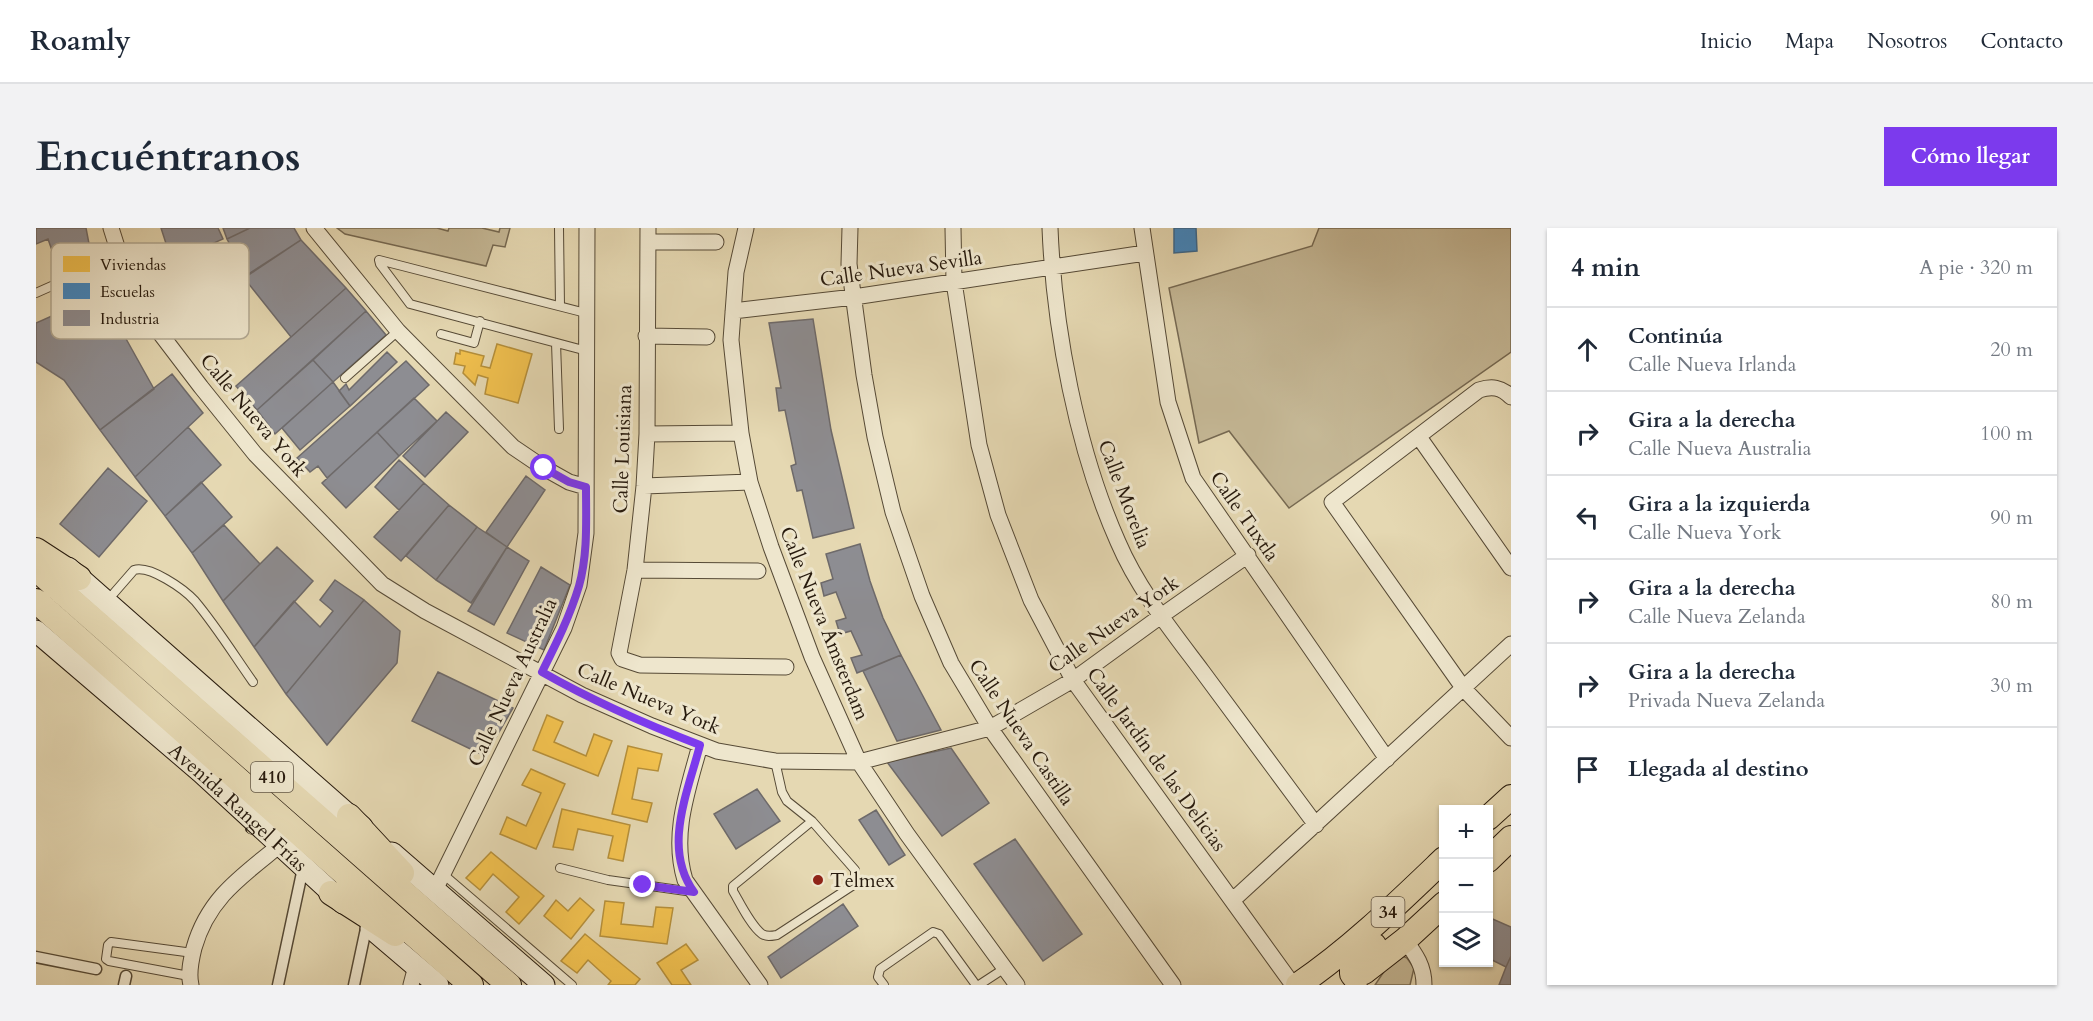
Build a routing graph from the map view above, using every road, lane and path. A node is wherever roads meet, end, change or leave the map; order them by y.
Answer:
1 (111, 228) edge
2 (315, 228) edge
3 (559, 228) edge
4 (587, 228) edge
5 (746, 228) edge
6 (850, 228) edge
7 (953, 228) edge
8 (1050, 228) edge
9 (1142, 228) edge
10 (648, 235) edge
11 (716, 242) dead end
12 (115, 243) edge
13 (1145, 253) junction
14 (1051, 267) junction
15 (954, 282) junction
16 (51, 286) edge
17 (36, 293) edge
18 (854, 297) junction
19 (560, 306) junction
20 (733, 311) junction
21 (586, 313) junction
22 (480, 321) junction
23 (398, 331) junction
24 (441, 334) dead end
25 (646, 336) junction
26 (707, 337) dead end
27 (164, 339) edge
28 (556, 343) junction
29 (587, 351) junction
30 (345, 378) dead end
31 (1511, 397) edge
32 (560, 429) dead end
33 (741, 433) junction
34 (647, 434) junction
35 (1419, 437) junction
36 (750, 482) junction
37 (644, 486) junction
38 (586, 487) junction
39 (36, 540) edge
40 (36, 550) edge
41 (1248, 555) junction
42 (1511, 568) edge
43 (36, 569) edge
44 (635, 570) junction
45 (758, 571) dead end
46 (79, 578) junction
47 (36, 601) edge
48 (106, 602) junction
49 (1161, 616) junction
50 (36, 631) edge
51 (1511, 644) edge
52 (786, 667) dead end
53 (542, 672) junction
54 (1073, 680) junction
55 (253, 682) dead end
56 (1464, 689) junction
57 (990, 728) junction
58 (1511, 738) edge
59 (700, 745) junction
60 (1387, 759) junction
61 (775, 761) junction
62 (859, 762) junction
63 (1511, 797) edge
64 (1493, 814) edge
65 (349, 816) junction
66 (812, 822) junction
67 (1316, 825) junction
68 (1511, 838) edge
69 (280, 845) junction
70 (1489, 859) edge
71 (1439, 863) edge
72 (303, 868) junction
73 (560, 868) dead end
74 (1426, 877) junction
75 (439, 882) junction
76 (694, 892) junction
77 (331, 893) junction
78 (1233, 900) junction
79 (1439, 908) edge
80 (367, 924) junction
81 (1405, 940) junction
82 (193, 953) junction
83 (36, 957) edge
84 (489, 968) junction
85 (1005, 968) junction
86 (96, 969) dead end
87 (413, 976) edge
88 (190, 981) edge
89 (467, 982) edge
90 (1352, 982) edge
91 (278, 985) edge
92 (354, 985) edge
93 (438, 985) edge
94 (509, 985) edge
95 (544, 985) edge
96 (572, 985) edge
97 (760, 985) edge
98 (884, 985) edge
99 (977, 985) edge
100 (1017, 985) edge
101 (1173, 985) edge
102 (1293, 985) edge
103 (1298, 985) edge
104 (1424, 985) edge

1 - 12 street, Calle Nueva York
2 - 23 street
3 - 19 lane
4 - 21 street, Calle Nueva Australia
5 - 20 street, Calle Nueva Ámsterdam
6 - 18 street, Calle Nueva Castilla
7 - 15 street, Calle Jardín de las Delicias
8 - 14 street, Calle Morelia
9 - 13 street, Calle Tuxtla
10 - 11 street
10 - 25 street, Calle Louisiana
13 - 14 street, Calle Nueva Sevilla
13 - 41 street, Calle Tuxtla
14 - 15 street, Calle Nueva Sevilla
14 - 49 street, Calle Morelia
15 - 18 street, Calle Nueva Sevilla
15 - 54 street, Calle Jardín de las Delicias
16 - 17 lane
18 - 20 street, Calle Nueva Sevilla
18 - 57 street, Calle Nueva Castilla
19 - 21 lane
19 - 22 lane
20 - 33 street, Calle Nueva Ámsterdam
21 - 29 street, Calle Nueva Australia
22 - 24 lane
22 - 28 lane
23 - 30 lane
23 - 38 street
25 - 26 street
25 - 34 street, Calle Louisiana
27 - 53 street, Calle Nueva York
28 - 29 lane
28 - 32 lane
29 - 38 street, Calle Nueva Australia
31 - 35 street
33 - 34 street
33 - 36 street, Calle Nueva Ámsterdam
34 - 37 street, Calle Louisiana
35 - 42 street
35 - 56 street
36 - 37 street
36 - 62 street, Calle Nueva Ámsterdam
37 - 44 street, Calle Louisiana
38 - 53 street, Calle Nueva Australia
39 - 46 main road
40 - 46 main road
41 - 49 street, Calle Nueva York
41 - 60 street, Calle Tuxtla
43 - 84 main road, 410
44 - 45 street
44 - 52 street, Calle Louisiana
46 - 48 main road
47 - 89 main road, 410
48 - 55 lane
48 - 65 main road
49 - 54 street, Calle Nueva York
49 - 67 street, Calle Morelia
50 - 69 main road, Avenida Rangel Frías
51 - 56 street
53 - 59 street, Calle Nueva York
53 - 75 street, Calle Nueva Australia
54 - 57 street, Calle Nueva York
54 - 78 street, Calle Jardín de las Delicias
56 - 58 street
56 - 60 street
57 - 62 street, Calle Nueva York
57 - 101 street, Calle Nueva Castilla
59 - 61 street, Calle Nueva York
59 - 76 street
60 - 67 street
61 - 62 street, Calle Nueva York
61 - 66 lane
62 - 85 street, Calle Nueva Ámsterdam
63 - 64 main road
65 - 75 main road
65 - 84 main road
66 - 66 lane
67 - 78 street
68 - 70 main road
69 - 72 main road, Avenida Rangel Frías
69 - 82 street
71 - 74 main road, 34
72 - 77 main road, Avenida Rangel Frías
72 - 91 street
73 - 76 lane
74 - 90 main road
74 - 103 main road, 34
75 - 95 main road
75 - 96 lane
76 - 97 street
77 - 80 main road, Avenida Rangel Frías
77 - 89 main road
78 - 102 street, Calle Jardín de las Delicias
79 - 81 main road, 34
80 - 87 main road, Avenida Rangel Frías
80 - 92 street
81 - 90 main road, 34
81 - 104 street
82 - 88 street
82 - 88 lane
83 - 86 street
84 - 94 main road, 410
85 - 99 lane
85 - 100 street, Calle Nueva Ámsterdam
87 - 93 main road, Avenida Rangel Frías
98 - 99 lane

